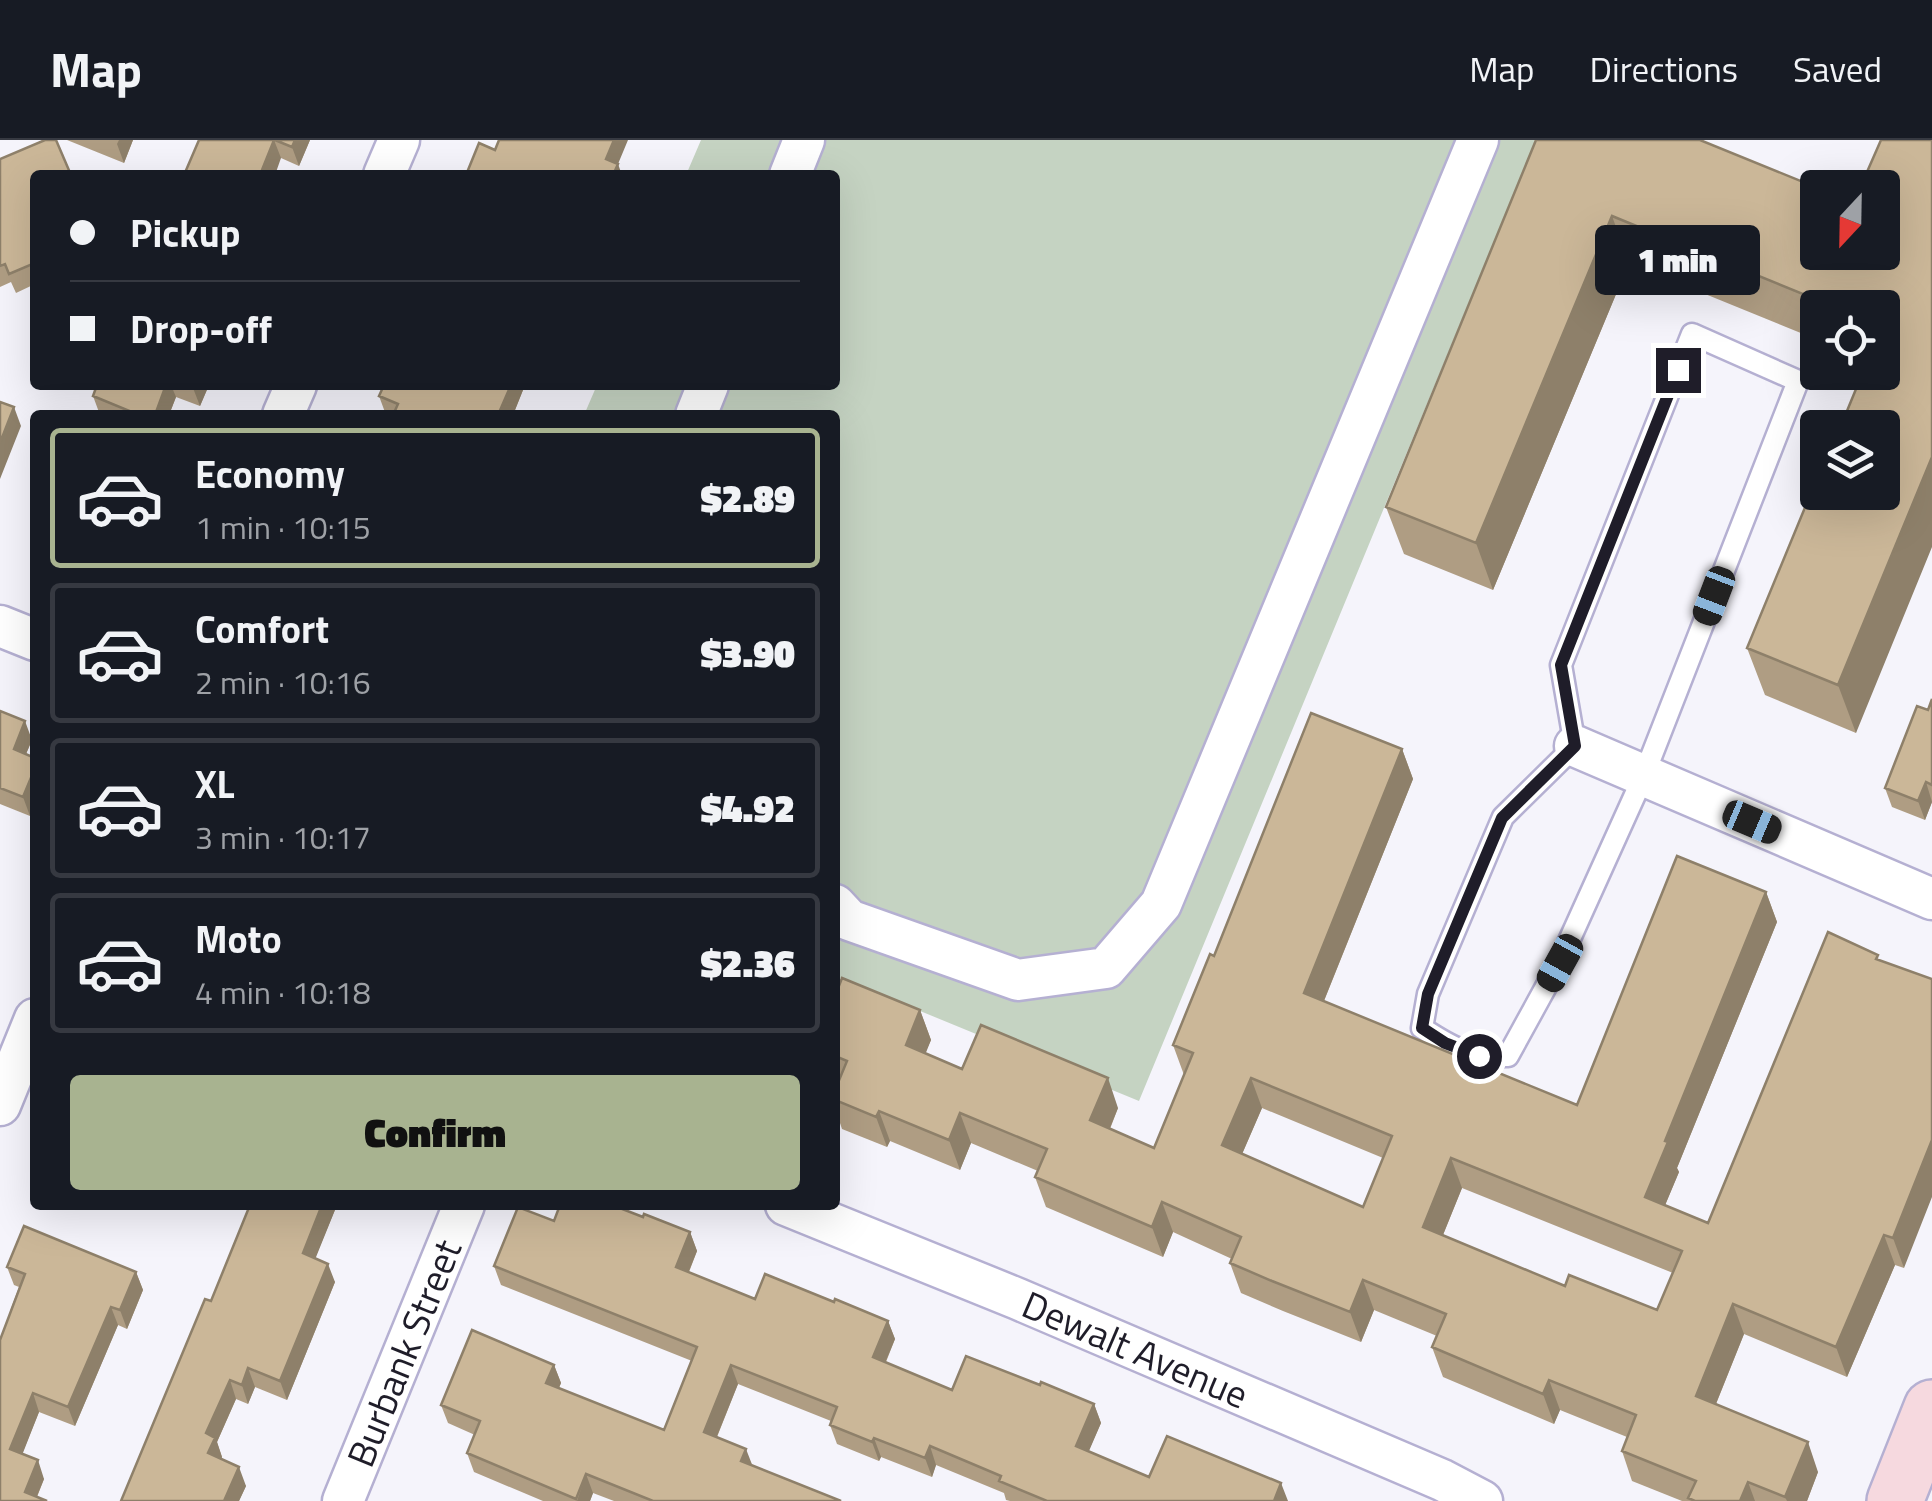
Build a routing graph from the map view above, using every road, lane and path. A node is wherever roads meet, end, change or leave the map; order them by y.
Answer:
1 (398, 140) edge
2 (804, 140) edge
3 (1478, 140) edge
4 (386, 170) edge
5 (792, 170) edge
6 (0, 626) edge
7 (30, 638) edge
8 (1575, 746) junction
9 (1644, 775) junction
10 (1932, 899) edge
11 (840, 911) edge
12 (30, 1030) edge
13 (0, 1105) edge
14 (462, 1210) edge
15 (798, 1210) edge
16 (1927, 1432) edge
17 (344, 1501) edge
18 (1482, 1501) edge
19 (1895, 1501) edge

1 - 4 street
2 - 5 street
3 - 11 street
6 - 7 street
8 - 9 street
8 - 9 lane
8 - 9 lane
9 - 10 street
12 - 13 street
14 - 17 street, Burbank Street
15 - 18 street, Dewalt Avenue
16 - 19 street

